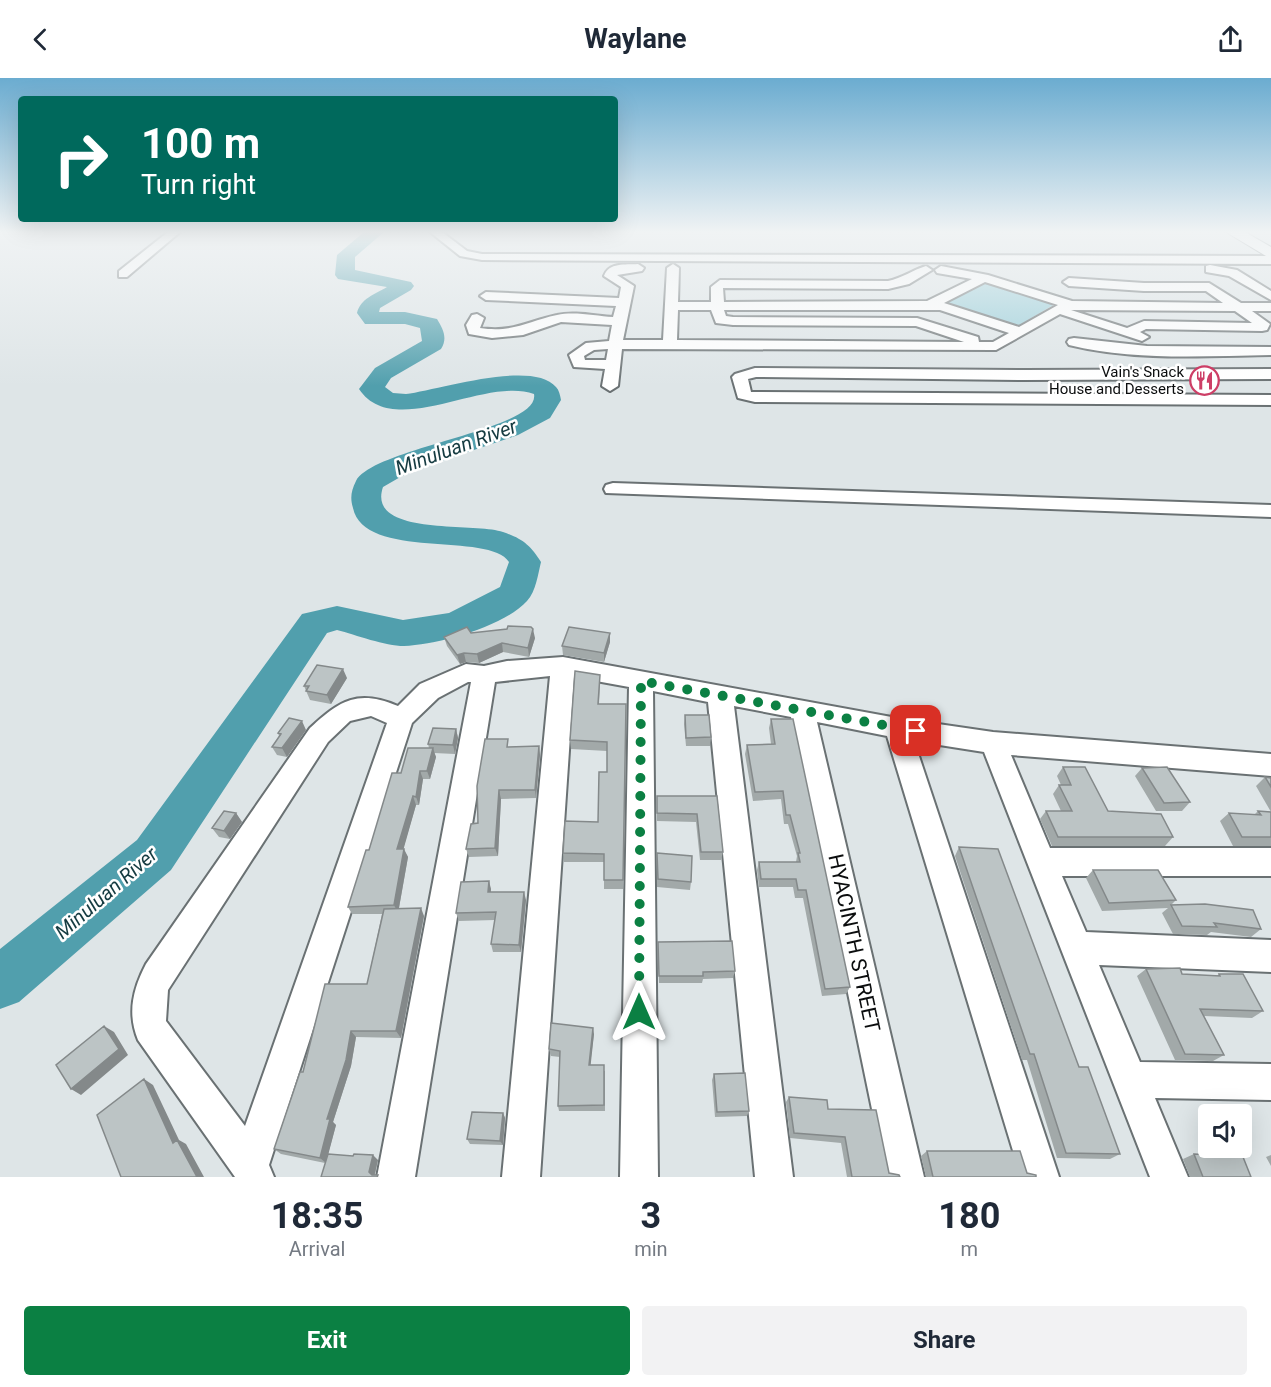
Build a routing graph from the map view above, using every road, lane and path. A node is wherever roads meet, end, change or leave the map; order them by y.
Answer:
1 (623, 283) edge
2 (673, 283) edge
3 (895, 283) edge
4 (973, 283) edge
5 (1001, 283) edge
6 (1067, 283) edge
7 (1083, 283) edge
8 (1251, 283) edge
9 (1040, 295) junction
10 (486, 296) dead end
11 (1271, 296) edge
12 (623, 302) junction
13 (717, 304) junction
14 (929, 305) junction
15 (672, 306) junction
16 (1271, 307) edge
17 (1064, 308) junction
18 (1242, 308) junction
19 (477, 318) dead end
20 (619, 321) junction
21 (1021, 332) junction
22 (1128, 332) junction
23 (1074, 342) dead end
24 (615, 344) junction
25 (670, 345) junction
26 (986, 346) junction
27 (1180, 350) junction
28 (1271, 351) edge
29 (1014, 360) dead end
30 (614, 366) junction
31 (1271, 374) edge
32 (1025, 375) junction
33 (610, 386) dead end
34 (1042, 399) junction
35 (1271, 400) edge
36 (613, 489) dead end
37 (1271, 511) edge
38 (563, 666) junction
39 (484, 675) junction
40 (641, 681) junction
41 (720, 696) junction
42 (802, 709) junction
43 (401, 718) junction
44 (897, 728) junction
45 (993, 743) junction
46 (1271, 765) edge
47 (1040, 862) junction
48 (1271, 862) edge
49 (1078, 948) junction
50 (1271, 956) edge
51 (1128, 1080) junction
52 (1271, 1082) edge
53 (253, 1171) edge
54 (396, 1177) edge
55 (521, 1177) edge
56 (639, 1177) edge
57 (774, 1177) edge
58 (905, 1177) edge
59 (1040, 1177) edge
60 (1169, 1177) edge

1 - 12 street
2 - 15 street
3 - 13 street
4 - 14 street
5 - 9 street
6 - 9 street
7 - 18 street
8 - 11 street
9 - 17 street
10 - 12 street
12 - 20 street
13 - 14 street
13 - 15 street
13 - 26 street
14 - 21 street
15 - 25 street
16 - 18 street
17 - 18 street
17 - 21 street
17 - 22 street
18 - 22 street
19 - 20 street
20 - 24 street
21 - 26 street
22 - 27 street
23 - 27 street
24 - 25 street
24 - 30 street
24 - 30 street
25 - 26 street
27 - 28 street
29 - 32 street
30 - 33 street
31 - 32 street
32 - 34 street
32 - 34 street
34 - 35 street
36 - 37 street
38 - 39 street
38 - 40 street
38 - 55 street
39 - 43 street
39 - 54 street
40 - 41 street
40 - 56 street
41 - 42 street
41 - 57 street
42 - 44 street
42 - 58 street, HYACINTH STREET
43 - 53 street
43 - 53 street
44 - 45 street
44 - 59 street
45 - 46 street
45 - 47 street
47 - 48 street
47 - 49 street
49 - 50 street
49 - 51 street
51 - 52 street
51 - 60 street

